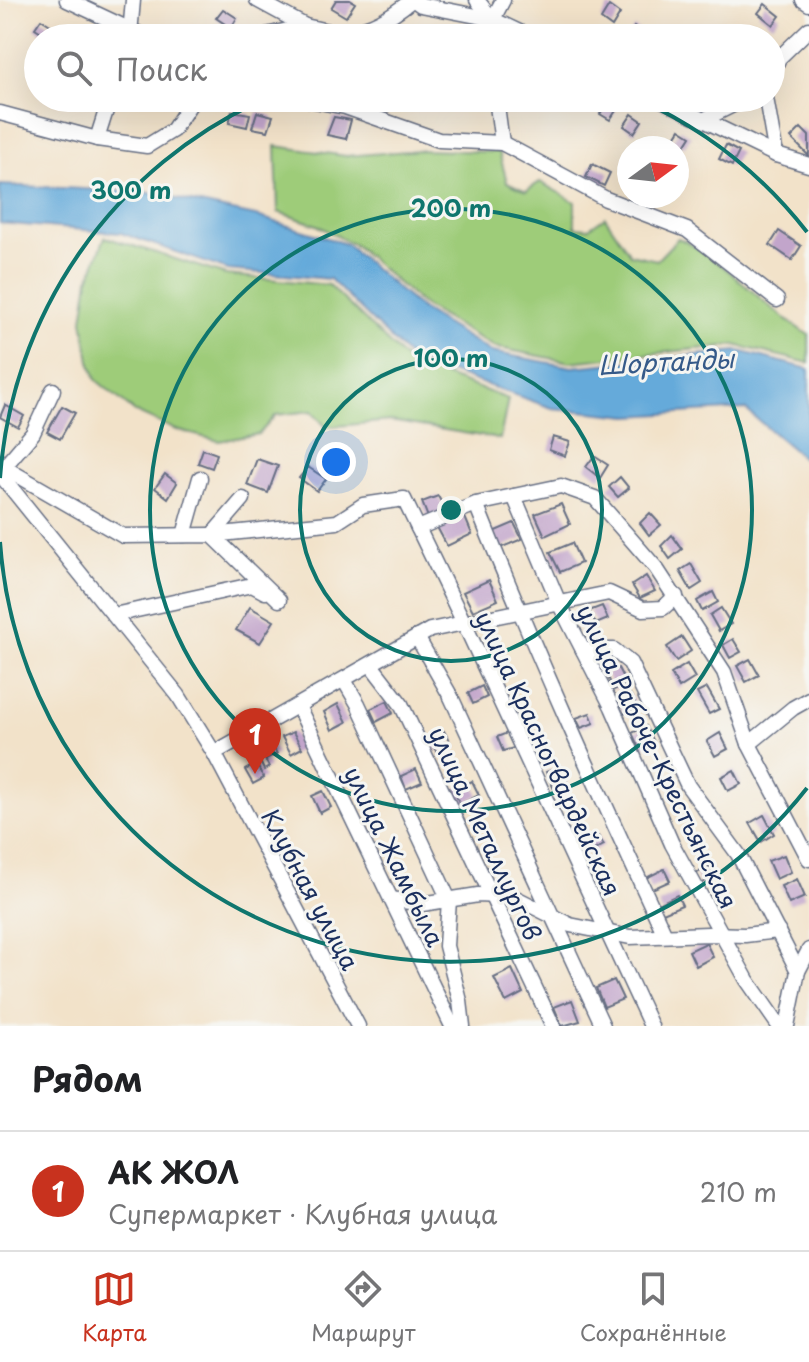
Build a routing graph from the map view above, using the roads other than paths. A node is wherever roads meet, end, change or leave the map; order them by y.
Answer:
1 (67, 0) edge
2 (133, 0) edge
3 (257, 0) edge
4 (413, 0) edge
5 (477, 0) edge
6 (503, 0) edge
7 (803, 0) edge
8 (809, 4) edge
9 (492, 19) junction
10 (113, 24) edge
11 (131, 24) edge
12 (301, 24) edge
13 (377, 24) edge
14 (490, 24) edge
15 (503, 24) edge
16 (809, 29) edge
17 (785, 52) edge
18 (106, 112) edge
19 (185, 112) edge
20 (359, 112) edge
21 (498, 112) edge
22 (687, 112) edge
23 (719, 112) edge
24 (768, 112) edge
25 (0, 113) edge
26 (703, 120) junction
27 (97, 139) junction
28 (502, 143) junction
29 (776, 155) junction
30 (809, 165) edge
31 (777, 300) dead end
32 (53, 390) dead end
33 (1, 469) edge
34 (200, 478) dead end
35 (514, 496) junction
36 (243, 499) dead end
37 (476, 504) junction
38 (418, 528) junction
39 (184, 535) junction
40 (212, 535) junction
41 (676, 596) junction
42 (559, 603) junction
43 (519, 611) junction
44 (114, 615) junction
45 (464, 623) junction
46 (417, 637) junction
47 (583, 650) junction
48 (371, 665) junction
49 (344, 680) junction
50 (809, 699) edge
51 (298, 706) junction
52 (749, 744) junction
53 (214, 753) junction
54 (809, 859) edge
55 (492, 896) junction
56 (391, 899) junction
57 (449, 900) junction
58 (553, 917) junction
59 (778, 931) junction
60 (608, 933) junction
61 (723, 934) junction
62 (665, 935) junction
63 (809, 950) edge
64 (798, 971) junction
65 (358, 1026) edge
66 (452, 1026) edge
67 (463, 1026) edge
68 (553, 1026) edge
69 (603, 1026) edge
70 (651, 1026) edge
71 (779, 1026) edge
72 (787, 1026) edge

1 - 10 street
2 - 11 street
3 - 12 street
4 - 9 street
4 - 13 street
5 - 9 street
6 - 9 street
7 - 8 street
9 - 14 street
9 - 15 street
16 - 17 street
18 - 27 street
19 - 27 street
20 - 28 street
21 - 28 street
22 - 26 street
23 - 26 street
24 - 29 street
25 - 27 street
26 - 29 street
28 - 31 street
29 - 30 street
32 - 33 street
33 - 39 street
33 - 44 street, Клубная улица
34 - 39 street
35 - 37 street
35 - 41 street
35 - 42 street, улица Рабоче-Крестьянская
36 - 40 street
37 - 38 street
37 - 43 street
38 - 40 street, улица Красногвардейская
38 - 45 street, улица Красногвардейская
39 - 40 street
40 - 44 street
41 - 42 street
41 - 52 street
42 - 43 street
42 - 47 street, улица Рабоче-Крестьянская
43 - 45 street
43 - 62 street
44 - 53 street, Клубная улица
45 - 46 street
45 - 60 street, улица Красногвардейская
46 - 48 street
46 - 58 street
47 - 59 street
47 - 61 street, улица Рабоче-Крестьянская
48 - 49 street
48 - 55 street, улица Металлургов
49 - 51 street
49 - 57 street
50 - 52 street
51 - 53 street
51 - 56 street, улица Жамбыла
52 - 54 street
53 - 65 street, Клубная улица
55 - 57 street
55 - 58 street
55 - 68 street, улица Металлургов
56 - 57 street
56 - 66 street, улица Жамбыла
57 - 67 street
58 - 60 street
58 - 69 street
59 - 61 street
59 - 64 street
60 - 62 street
60 - 70 street, улица Красногвардейская
61 - 62 street
61 - 71 street, улица Рабоче-Крестьянская
63 - 64 street
64 - 72 street

